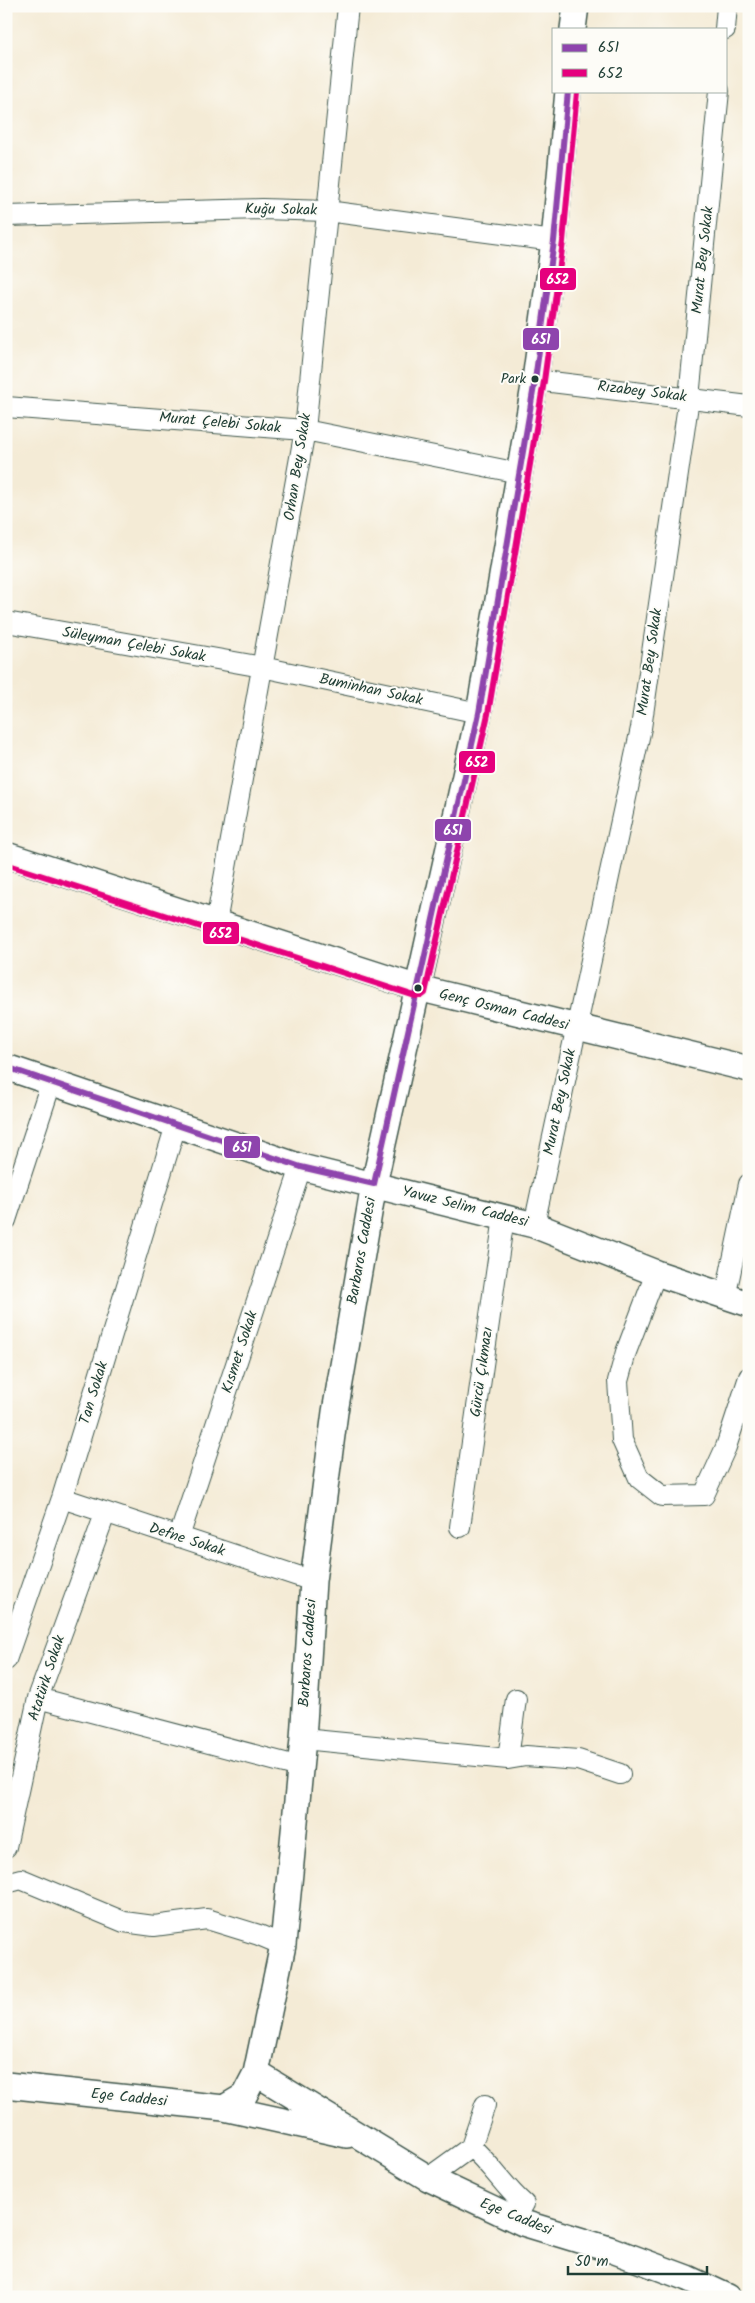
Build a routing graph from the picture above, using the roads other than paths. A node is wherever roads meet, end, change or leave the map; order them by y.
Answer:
1 (348, 6) edge
2 (576, 6) edge
3 (727, 6) edge
4 (574, 28) edge
5 (725, 28) edge
6 (568, 92) edge
7 (719, 92) edge
8 (327, 211) junction
9 (6, 216) edge
10 (554, 241) junction
11 (536, 380) junction
12 (689, 398) junction
13 (6, 406) edge
14 (749, 406) edge
15 (305, 430) junction
16 (519, 473) junction
17 (6, 622) edge
18 (262, 667) junction
19 (479, 713) junction
20 (6, 855) edge
21 (216, 923) junction
22 (418, 988) junction
23 (576, 1027) junction
24 (6, 1066) edge
25 (749, 1069) edge
26 (52, 1083) junction
27 (176, 1124) junction
28 (300, 1167) junction
29 (374, 1184) junction
30 (749, 1184) edge
31 (504, 1217) junction
32 (6, 1220) edge
33 (534, 1225) junction
34 (656, 1273) junction
35 (725, 1298) junction
36 (749, 1304) edge
37 (749, 1377) edge
38 (62, 1498) junction
39 (105, 1514) junction
40 (460, 1527) dead end
41 (179, 1537) junction
42 (313, 1581) junction
43 (6, 1660) edge
44 (38, 1698) junction
45 (516, 1698) dead end
46 (303, 1739) junction
47 (508, 1759) junction
48 (300, 1767) junction
49 (620, 1774) dead end
50 (6, 1847) edge
51 (6, 1883) edge
52 (283, 1945) junction
53 (256, 2073) junction
54 (6, 2085) edge
55 (485, 2105) dead end
56 (224, 2108) junction
57 (369, 2140) junction
58 (471, 2146) junction
59 (428, 2178) junction
60 (524, 2204) dead end
61 (728, 2297) edge

1 - 8 street, Orhan Bey Sokak
2 - 4 street
3 - 5 street
6 - 10 street, Barbaros Caddesi
7 - 12 street, Murat Bey Sokak
8 - 9 street, Kuğu Sokak
8 - 10 street, Kuğu Sokak
8 - 15 street, Orhan Bey Sokak
10 - 11 street, Barbaros Caddesi
11 - 12 street, Rızabey Sokak
11 - 16 street, Barbaros Caddesi
12 - 14 street, Rızabey Sokak
12 - 23 street, Murat Bey Sokak
13 - 15 street, Murat Çelebi Sokak
15 - 16 street, Murat Çelebi Sokak
15 - 18 street, Orhan Bey Sokak
16 - 19 street, Barbaros Caddesi
17 - 18 street, Süleyman Çelebi Sokak
18 - 19 street, Buminhan Sokak
18 - 21 street, Orhan Bey Sokak
19 - 22 street, Barbaros Caddesi
20 - 21 street, Genç Osman Caddesi
21 - 22 street, Genç Osman Caddesi
22 - 23 street, Genç Osman Caddesi
22 - 29 street, Barbaros Caddesi
23 - 25 street, Genç Osman Caddesi
23 - 33 street, Murat Bey Sokak
24 - 26 street, Yavuz Selim Caddesi
26 - 27 street, Yavuz Selim Caddesi
26 - 32 street
27 - 28 street, Yavuz Selim Caddesi
27 - 38 street, Tan Sokak
28 - 29 street, Yavuz Selim Caddesi
28 - 41 street, Kısmet Sokak
29 - 31 street, Yavuz Selim Caddesi
29 - 42 street, Barbaros Caddesi
30 - 35 street
31 - 33 street, Yavuz Selim Caddesi
31 - 40 street, Gürcü Çıkmazı
33 - 34 street, Yavuz Selim Caddesi
34 - 35 street, Yavuz Selim Caddesi
34 - 37 street
35 - 36 street, Yavuz Selim Caddesi
38 - 39 street, Defne Sokak
38 - 43 street, Tan Sokak
39 - 41 street, Defne Sokak
39 - 44 street, Atatürk Sokak
41 - 42 street, Defne Sokak
42 - 46 street, Barbaros Caddesi
44 - 48 street
44 - 50 street, Atatürk Sokak
45 - 47 street
46 - 47 street
46 - 48 street, Barbaros Caddesi
47 - 49 street
48 - 52 street, Barbaros Caddesi
51 - 52 street
52 - 53 street, Barbaros Caddesi
53 - 56 street, Barbaros Caddesi
53 - 57 street, Ege Caddesi
54 - 56 street, Ege Caddesi
55 - 58 street
56 - 57 street, Ege Caddesi
57 - 59 street, Ege Caddesi
58 - 59 street
58 - 60 street
59 - 61 street, Ege Caddesi

